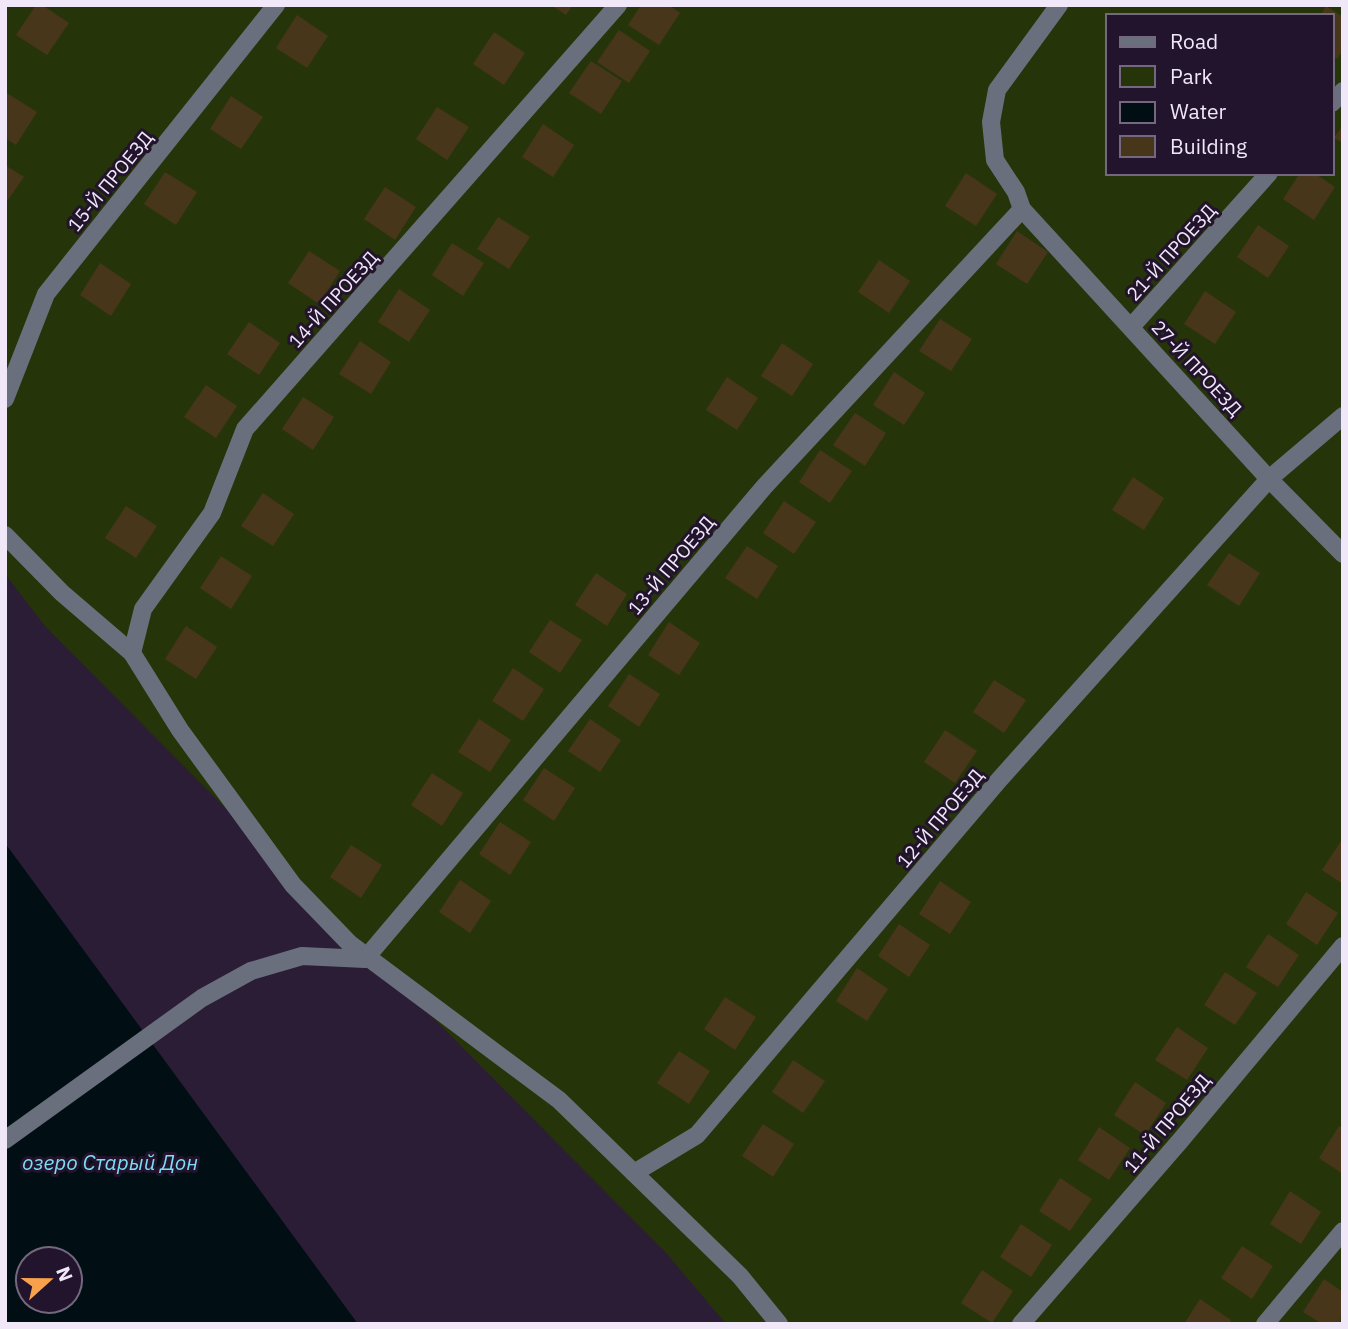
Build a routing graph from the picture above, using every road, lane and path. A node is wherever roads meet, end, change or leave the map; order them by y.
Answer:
1 (276, 5) edge
2 (618, 5) edge
3 (1059, 5) edge
4 (1267, 175) edge
5 (1021, 209) junction
6 (1131, 327) junction
7 (5, 399) edge
8 (1343, 416) edge
9 (1269, 479) junction
10 (5, 534) edge
11 (1343, 554) edge
12 (132, 653) junction
13 (1343, 946) edge
14 (365, 959) junction
15 (5, 1140) edge
16 (634, 1173) junction
17 (1343, 1231) edge
18 (779, 1324) edge
19 (1021, 1324) edge
20 (1265, 1324) edge

1 - 7 street, 15-Й ПРОЕЗД
2 - 12 street, 14-Й ПРОЕЗД
3 - 5 street, 27-Й ПРОЕЗД
4 - 6 street, 21-Й ПРОЕЗД
5 - 6 street, 27-Й ПРОЕЗД
5 - 14 street, 13-Й ПРОЕЗД
6 - 9 street, 27-Й ПРОЕЗД
8 - 9 street, 12-Й ПРОЕЗД
9 - 11 street, 27-Й ПРОЕЗД
9 - 16 street, 12-Й ПРОЕЗД
10 - 12 street
12 - 14 street
13 - 19 street, 11-Й ПРОЕЗД
14 - 15 street
14 - 16 street
16 - 18 street
17 - 20 street

